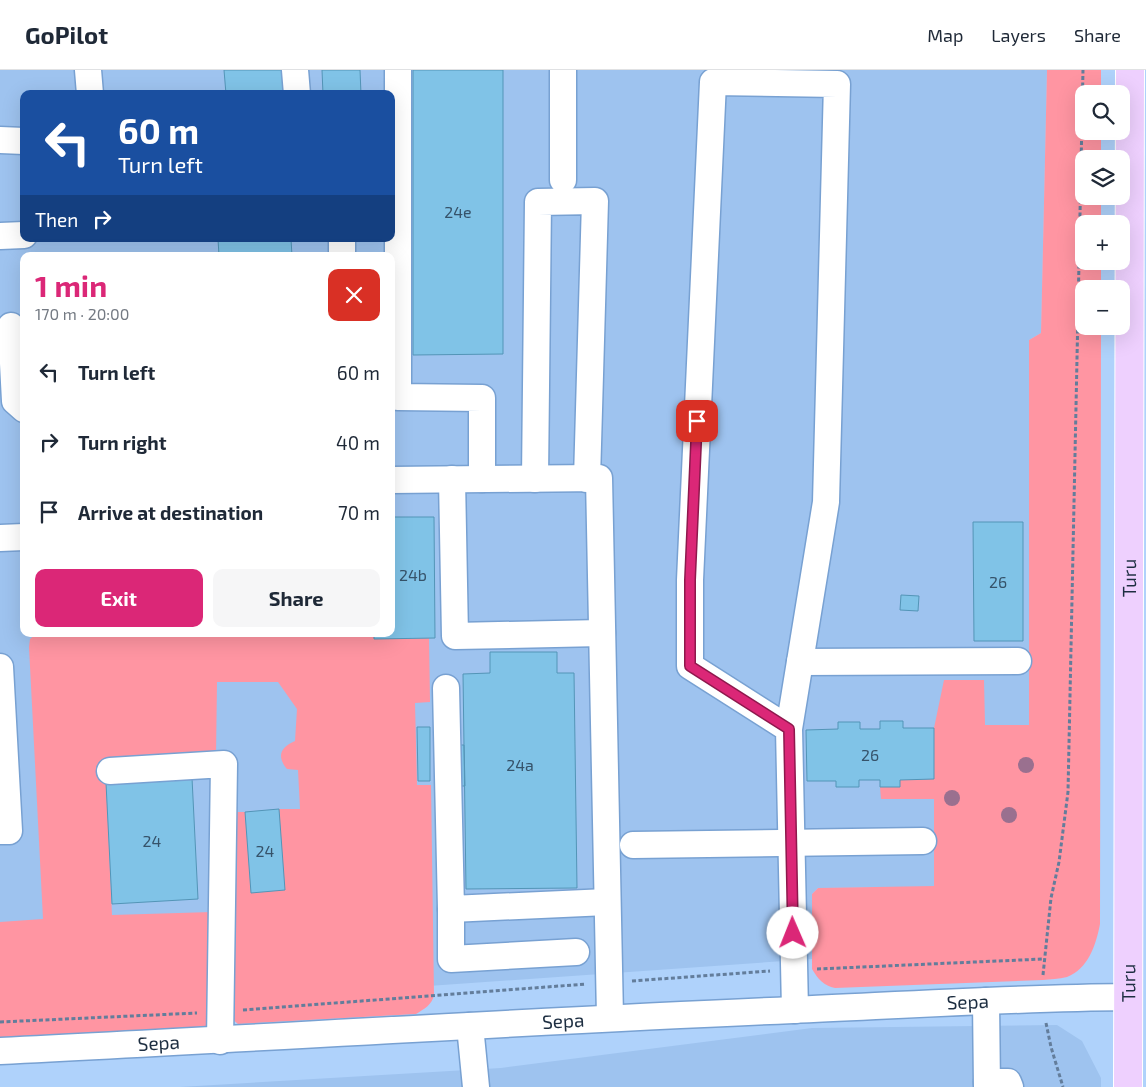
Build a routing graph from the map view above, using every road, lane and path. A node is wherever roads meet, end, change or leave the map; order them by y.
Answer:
1 (88, 70) edge
2 (295, 70) edge
3 (398, 70) edge
4 (564, 70) edge
5 (1083, 70) edge
6 (1130, 70) edge
7 (90, 90) edge
8 (297, 90) edge
9 (0, 140) edge
10 (20, 141) edge
11 (563, 180) dead end
12 (20, 235) edge
13 (0, 236) edge
14 (12, 326) edge
15 (20, 405) edge
16 (452, 479) junction
17 (482, 479) junction
18 (535, 479) junction
19 (587, 479) junction
20 (395, 480) edge
21 (20, 537) edge
22 (0, 538) edge
23 (602, 633) junction
24 (1018, 661) dead end
25 (800, 662) junction
26 (0, 667) edge
27 (446, 688) dead end
28 (789, 729) junction
29 (110, 771) dead end
30 (0, 832) edge
31 (923, 841) dead end
32 (792, 842) junction
33 (632, 845) dead end
34 (608, 902) junction
35 (451, 908) junction
36 (576, 952) dead end
37 (1043, 959) junction
38 (794, 969) junction
39 (609, 982) junction
40 (1127, 997) junction
41 (1042, 998) junction
42 (986, 1001) junction
43 (795, 1010) junction
44 (220, 1012) junction
45 (610, 1017) junction
46 (0, 1022) edge
47 (470, 1026) junction
48 (220, 1041) junction
49 (0, 1051) edge
50 (994, 1085) edge
51 (476, 1087) edge
52 (1063, 1087) edge
53 (1128, 1087) edge

1 - 7 street
2 - 8 street
3 - 17 street
4 - 11 street
5 - 37 path
6 - 40 main road, Turu
9 - 10 street
12 - 13 street
14 - 15 street
16 - 17 street
16 - 20 street
16 - 23 street
17 - 18 street
18 - 19 street
18 - 19 street
19 - 23 street
21 - 22 street
23 - 34 street
24 - 25 street
25 - 28 street
25 - 28 street
26 - 30 street
27 - 35 street
28 - 32 street
29 - 44 street
31 - 32 street
32 - 33 street
32 - 38 street
34 - 35 street
34 - 39 street
35 - 36 street
37 - 38 path
37 - 41 path
38 - 39 path
38 - 43 street
39 - 44 path
39 - 45 street
40 - 41 street, Sepa
40 - 53 main road, Turu
41 - 42 street, Sepa
41 - 52 path
42 - 43 street, Sepa
42 - 50 street
43 - 45 street, Sepa
44 - 46 path
44 - 48 street
45 - 47 street, Sepa
47 - 48 street, Sepa
47 - 51 street
48 - 49 street, Sepa

